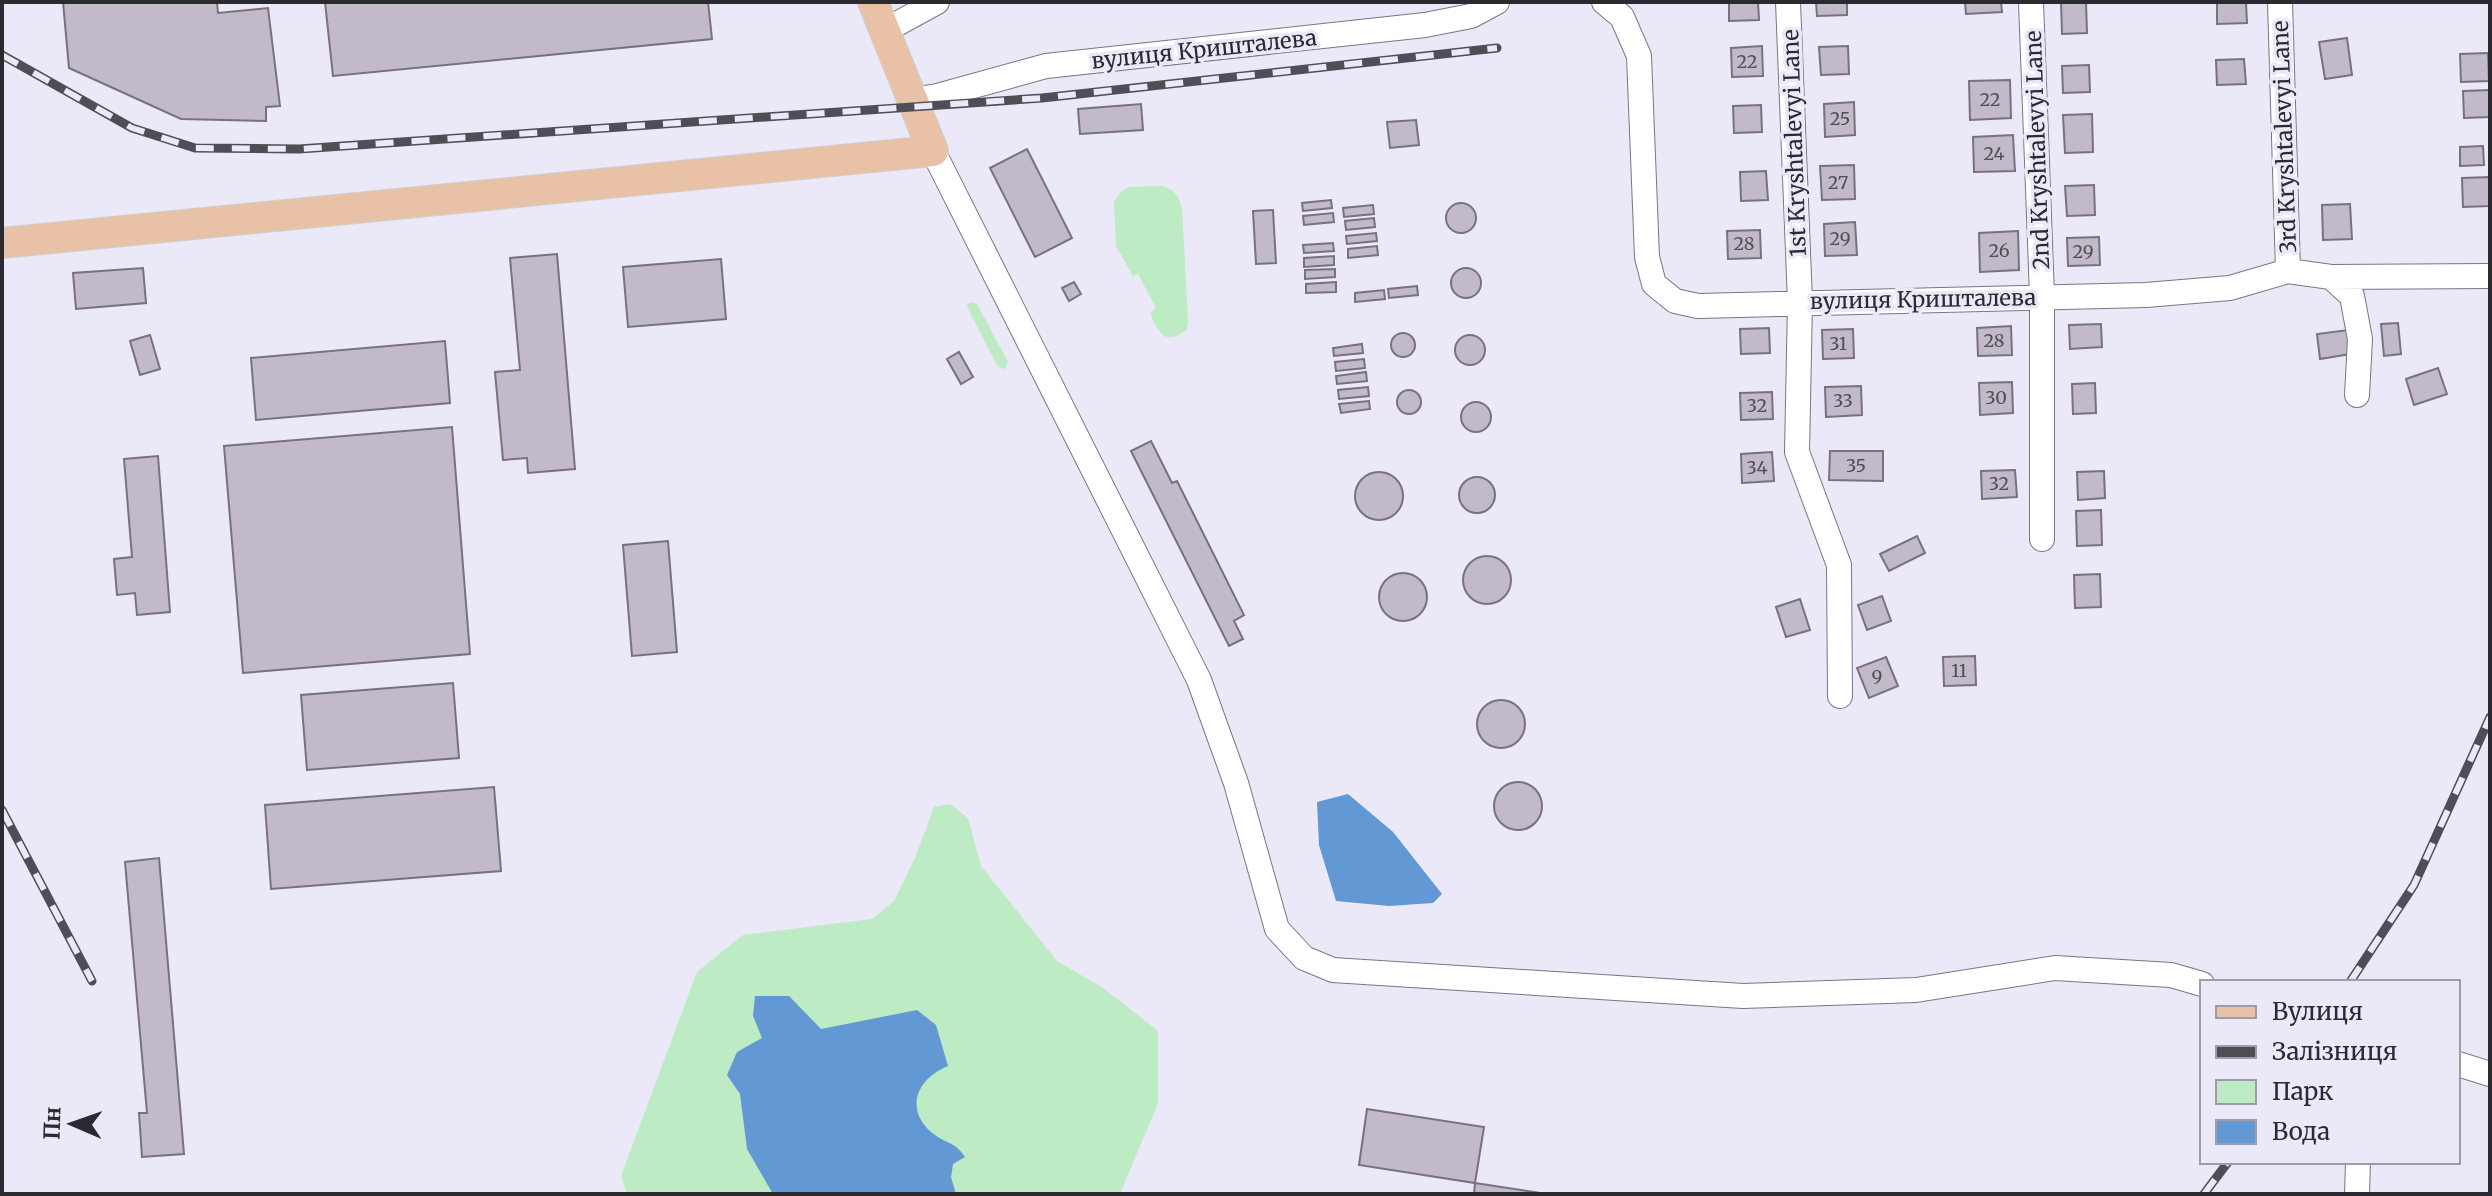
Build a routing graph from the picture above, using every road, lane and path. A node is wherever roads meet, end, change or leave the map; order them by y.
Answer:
1 (873, 2) edge
2 (937, 2) edge
3 (1497, 2) edge
4 (1604, 2) edge
5 (1788, 2) edge
6 (2031, 2) edge
7 (2280, 2) edge
8 (884, 31) junction
9 (912, 100) junction
10 (933, 151) junction
11 (2, 243) edge
12 (2288, 271) junction
13 (2490, 276) edge
14 (2331, 277) junction
15 (2042, 296) junction
16 (1800, 302) junction
17 (2357, 395) dead end
18 (2042, 539) dead end
19 (1840, 696) dead end
20 (2200, 983) edge
21 (2460, 1065) edge
22 (2490, 1074) edge
23 (2358, 1164) edge
24 (2357, 1194) edge

1 - 8 main road
2 - 8 street
3 - 9 street, вулиця Кришталева
4 - 16 street, вулиця Кришталева
5 - 16 street, 1st Kryshtalevyi Lane
6 - 15 street, 2nd Kryshtalevyi Lane
7 - 12 street, 3rd Kryshtalevyi Lane
8 - 9 main road
9 - 10 main road
10 - 11 main road
10 - 20 street
12 - 14 street, вулиця Кришталева
12 - 15 street, вулиця Кришталева
13 - 14 street, вулиця Кришталева
14 - 17 street
15 - 16 street, вулиця Кришталева
15 - 18 street, 2nd Kryshtalevyi Lane
16 - 19 street, 1st Kryshtalevyi Lane
21 - 22 street
23 - 24 street

